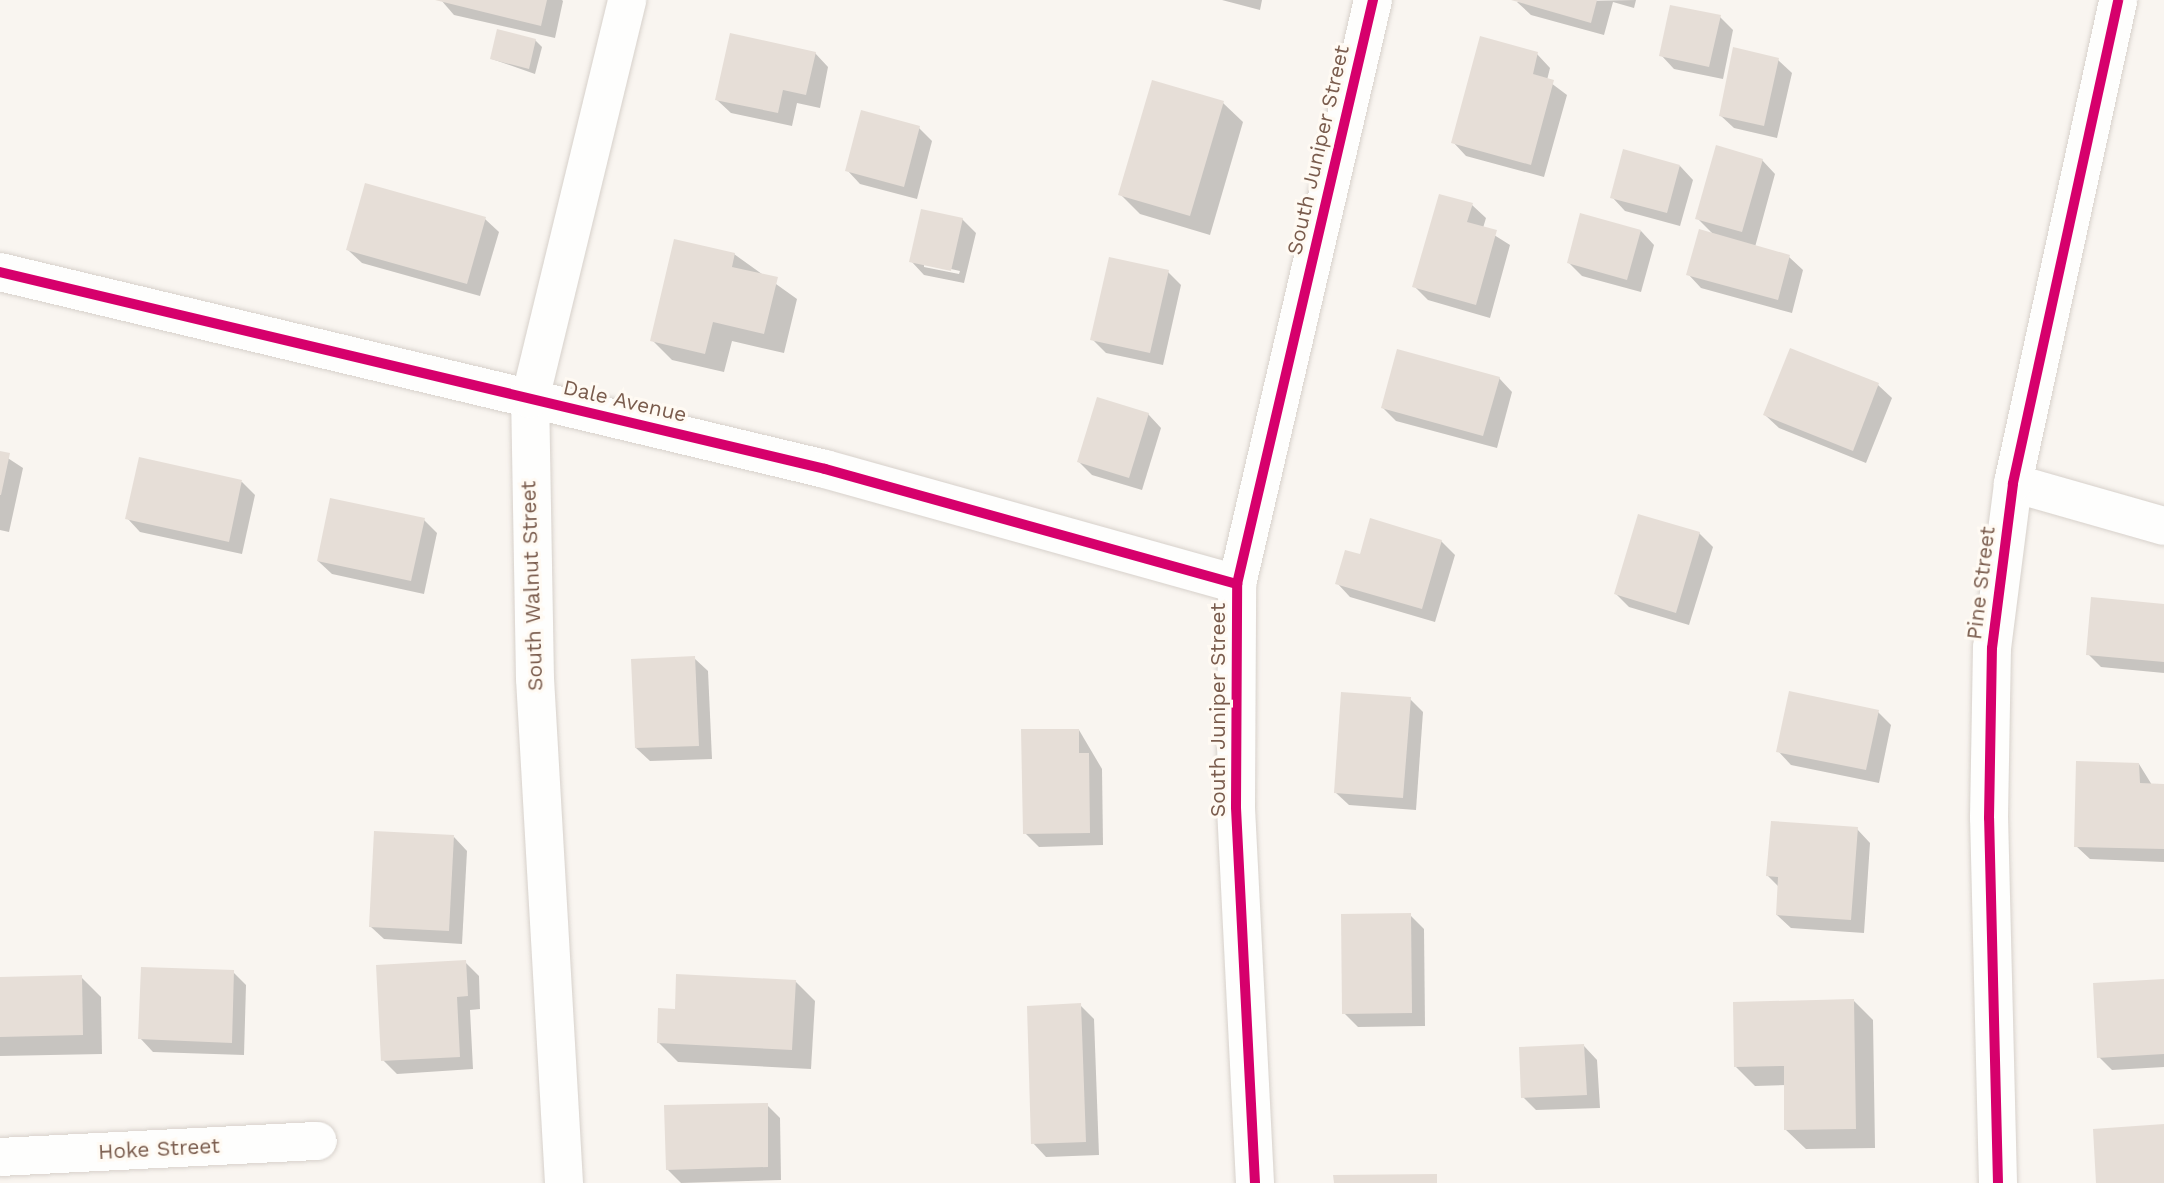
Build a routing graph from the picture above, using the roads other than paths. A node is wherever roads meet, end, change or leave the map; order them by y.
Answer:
1 (627, 0) edge
2 (1373, 0) edge
3 (2118, 0) edge
4 (0, 272) edge
5 (530, 399) junction
6 (2013, 483) junction
7 (2164, 526) edge
8 (1237, 584) junction
9 (318, 1141) dead end
10 (0, 1157) edge
11 (564, 1183) edge
12 (1255, 1183) edge
13 (1998, 1183) edge

1 - 5 street, South Walnut Street
2 - 8 street, South Juniper Street
3 - 6 street, Pine Street
4 - 5 street, Dale Avenue
5 - 8 street, Dale Avenue
5 - 11 street, South Walnut Street
6 - 7 street
6 - 13 street, Pine Street
8 - 12 street, South Juniper Street
9 - 10 street, Hoke Street

